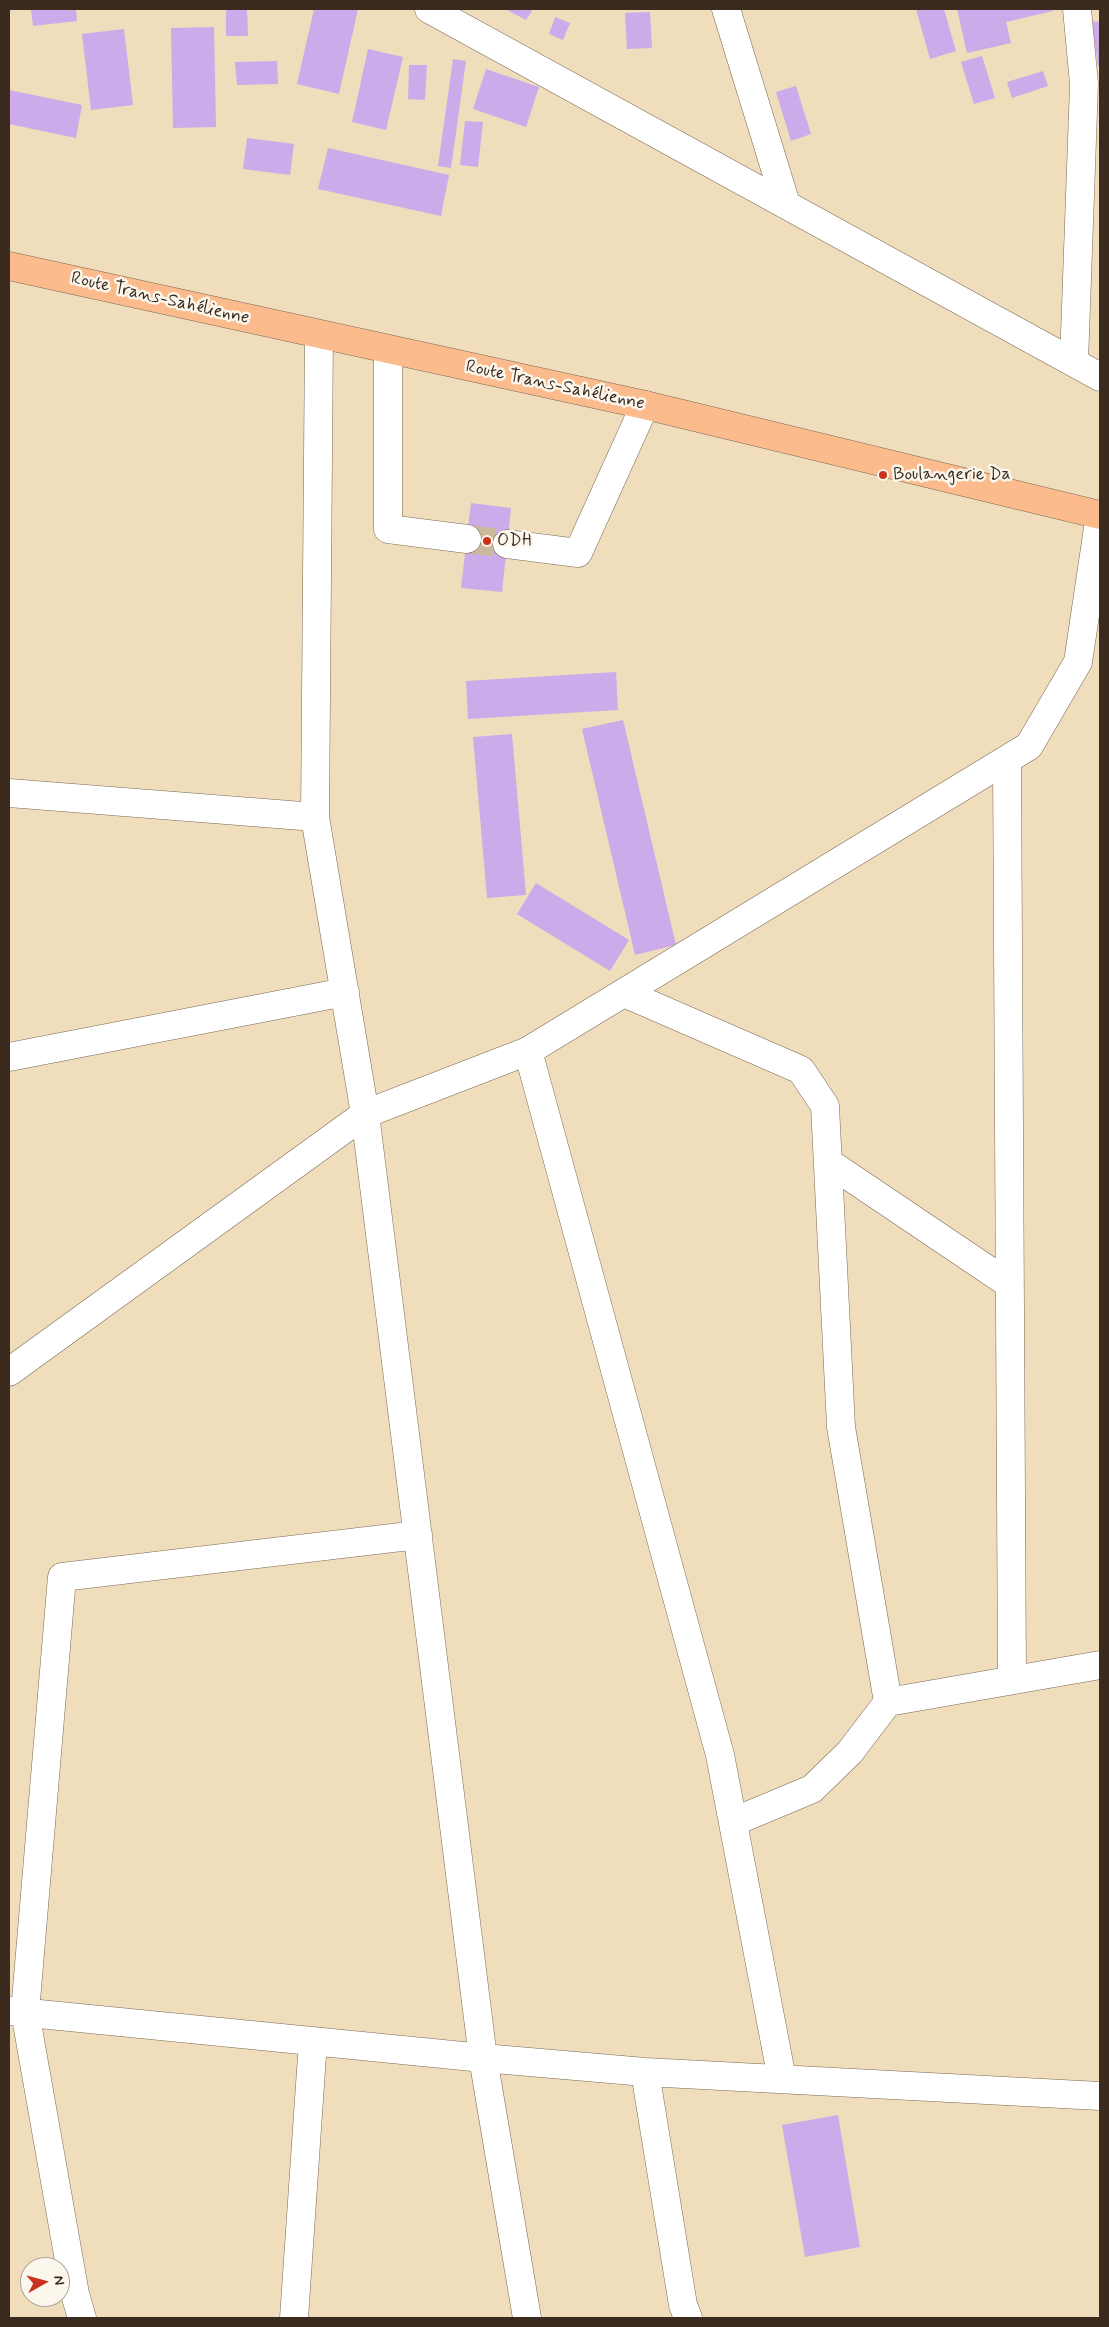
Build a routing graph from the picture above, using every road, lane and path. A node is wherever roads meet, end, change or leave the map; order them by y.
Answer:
1 (429, 9) edge
2 (726, 9) edge
3 (1077, 9) edge
4 (786, 204) junction
5 (9, 266) edge
6 (319, 335) junction
7 (388, 350) junction
8 (1074, 362) junction
9 (1100, 376) edge
10 (645, 405) junction
11 (1100, 515) edge
12 (467, 539) tunnel mouth
13 (508, 544) tunnel mouth
14 (1089, 662) edge
15 (1007, 760) junction
16 (9, 793) edge
17 (315, 817) junction
18 (345, 992) junction
19 (624, 993) junction
20 (528, 1051) junction
21 (9, 1057) edge
22 (365, 1114) junction
23 (828, 1162) junction
24 (1009, 1284) junction
25 (9, 1372) edge
26 (418, 1535) junction
27 (1100, 1665) edge
28 (1012, 1680) junction
29 (888, 1702) junction
30 (733, 1822) junction
31 (17, 2011) edge
32 (312, 2041) junction
33 (484, 2058) junction
34 (645, 2072) junction
35 (782, 2079) junction
36 (1100, 2096) edge
37 (82, 2318) edge
38 (294, 2318) edge
39 (527, 2318) edge
40 (688, 2318) edge

1 - 4 street
2 - 4 street
3 - 8 street
4 - 8 street
5 - 6 highway, Route Trans-Sahélienne
6 - 7 highway, Route Trans-Sahélienne
6 - 17 street
7 - 10 highway, Route Trans-Sahélienne
7 - 12 street
8 - 9 street
10 - 11 highway, Route Trans-Sahélienne
10 - 13 street
11 - 14 street
14 - 15 street
15 - 19 street
15 - 24 street
16 - 17 street
17 - 18 street
18 - 21 street
18 - 22 street
19 - 20 street
19 - 23 street
20 - 22 street
20 - 30 street
22 - 25 street
22 - 26 street
23 - 24 street
23 - 29 street
24 - 28 street
26 - 31 street
26 - 33 street
27 - 28 street
28 - 29 street
29 - 30 street
30 - 35 street
31 - 32 street
31 - 37 street
32 - 33 street
32 - 38 street
33 - 34 street
33 - 39 street
34 - 35 street
34 - 40 street
35 - 36 street

